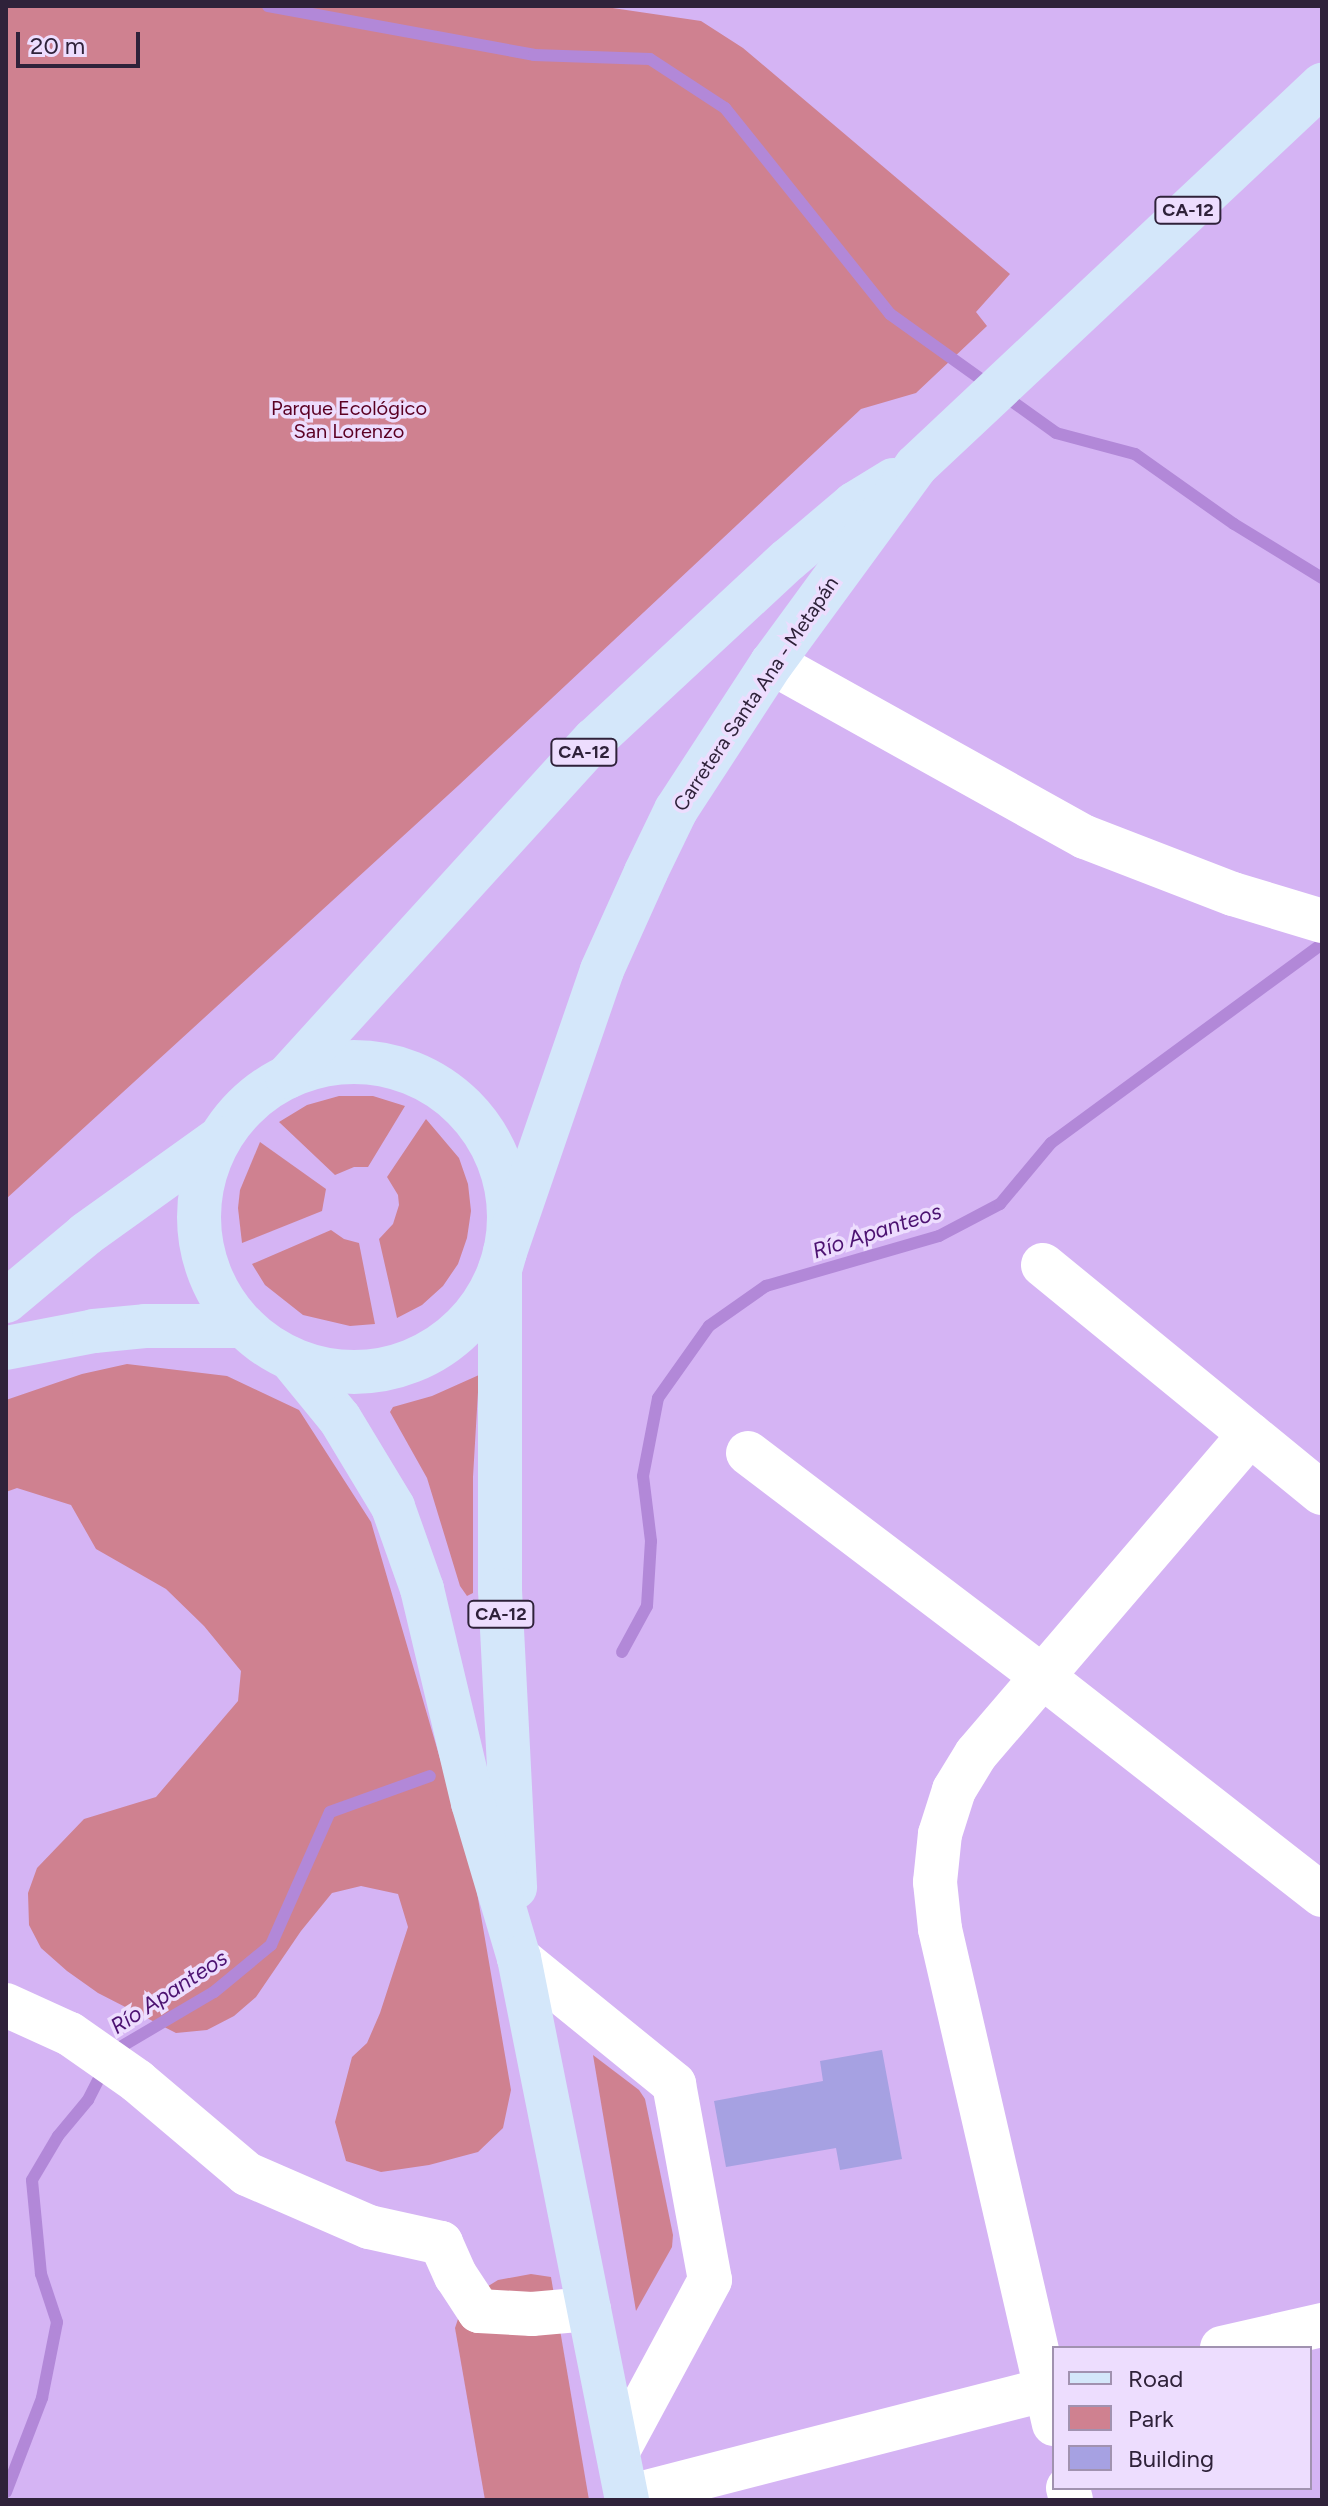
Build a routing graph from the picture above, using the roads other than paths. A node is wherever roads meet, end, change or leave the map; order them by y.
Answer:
1 (1322, 85) edge
2 (916, 466) junction
3 (772, 663) junction
4 (1322, 921) edge
5 (287, 1077) junction
6 (220, 1138) junction
7 (502, 1261) junction
8 (1043, 1265) dead end
9 (6, 1301) edge
10 (244, 1326) junction
11 (6, 1348) edge
12 (291, 1359) junction
13 (1250, 1434) junction
14 (748, 1453) dead end
15 (1322, 1493) edge
16 (1043, 1677) junction
17 (1322, 1895) edge
18 (519, 1958) junction
19 (6, 2005) edge
20 (589, 2309) junction
21 (1322, 2325) edge
22 (1231, 2346) edge
23 (1051, 2400) edge
24 (618, 2451) junction
25 (627, 2498) edge

1 - 2 main road, Carretera Santa Ana - Metapán / CA-12
2 - 3 main road, Carretera Santa Ana - Metapán
2 - 5 main road, Carretera Santa Ana - Metapán / CA-12
3 - 4 street
3 - 7 main road, Carretera Santa Ana - Metapán
5 - 6 main road
5 - 7 main road
6 - 9 main road
6 - 10 main road
7 - 12 main road
7 - 18 main road, CA-12
8 - 13 street
10 - 11 main road
10 - 12 main road
12 - 18 main road, CA-12
13 - 15 street
13 - 16 street
14 - 16 street
16 - 17 street
16 - 23 street
18 - 20 main road, CA-12
18 - 24 street
19 - 20 street
20 - 24 main road, CA-12
21 - 22 street
23 - 25 street
24 - 25 main road, CA-12

